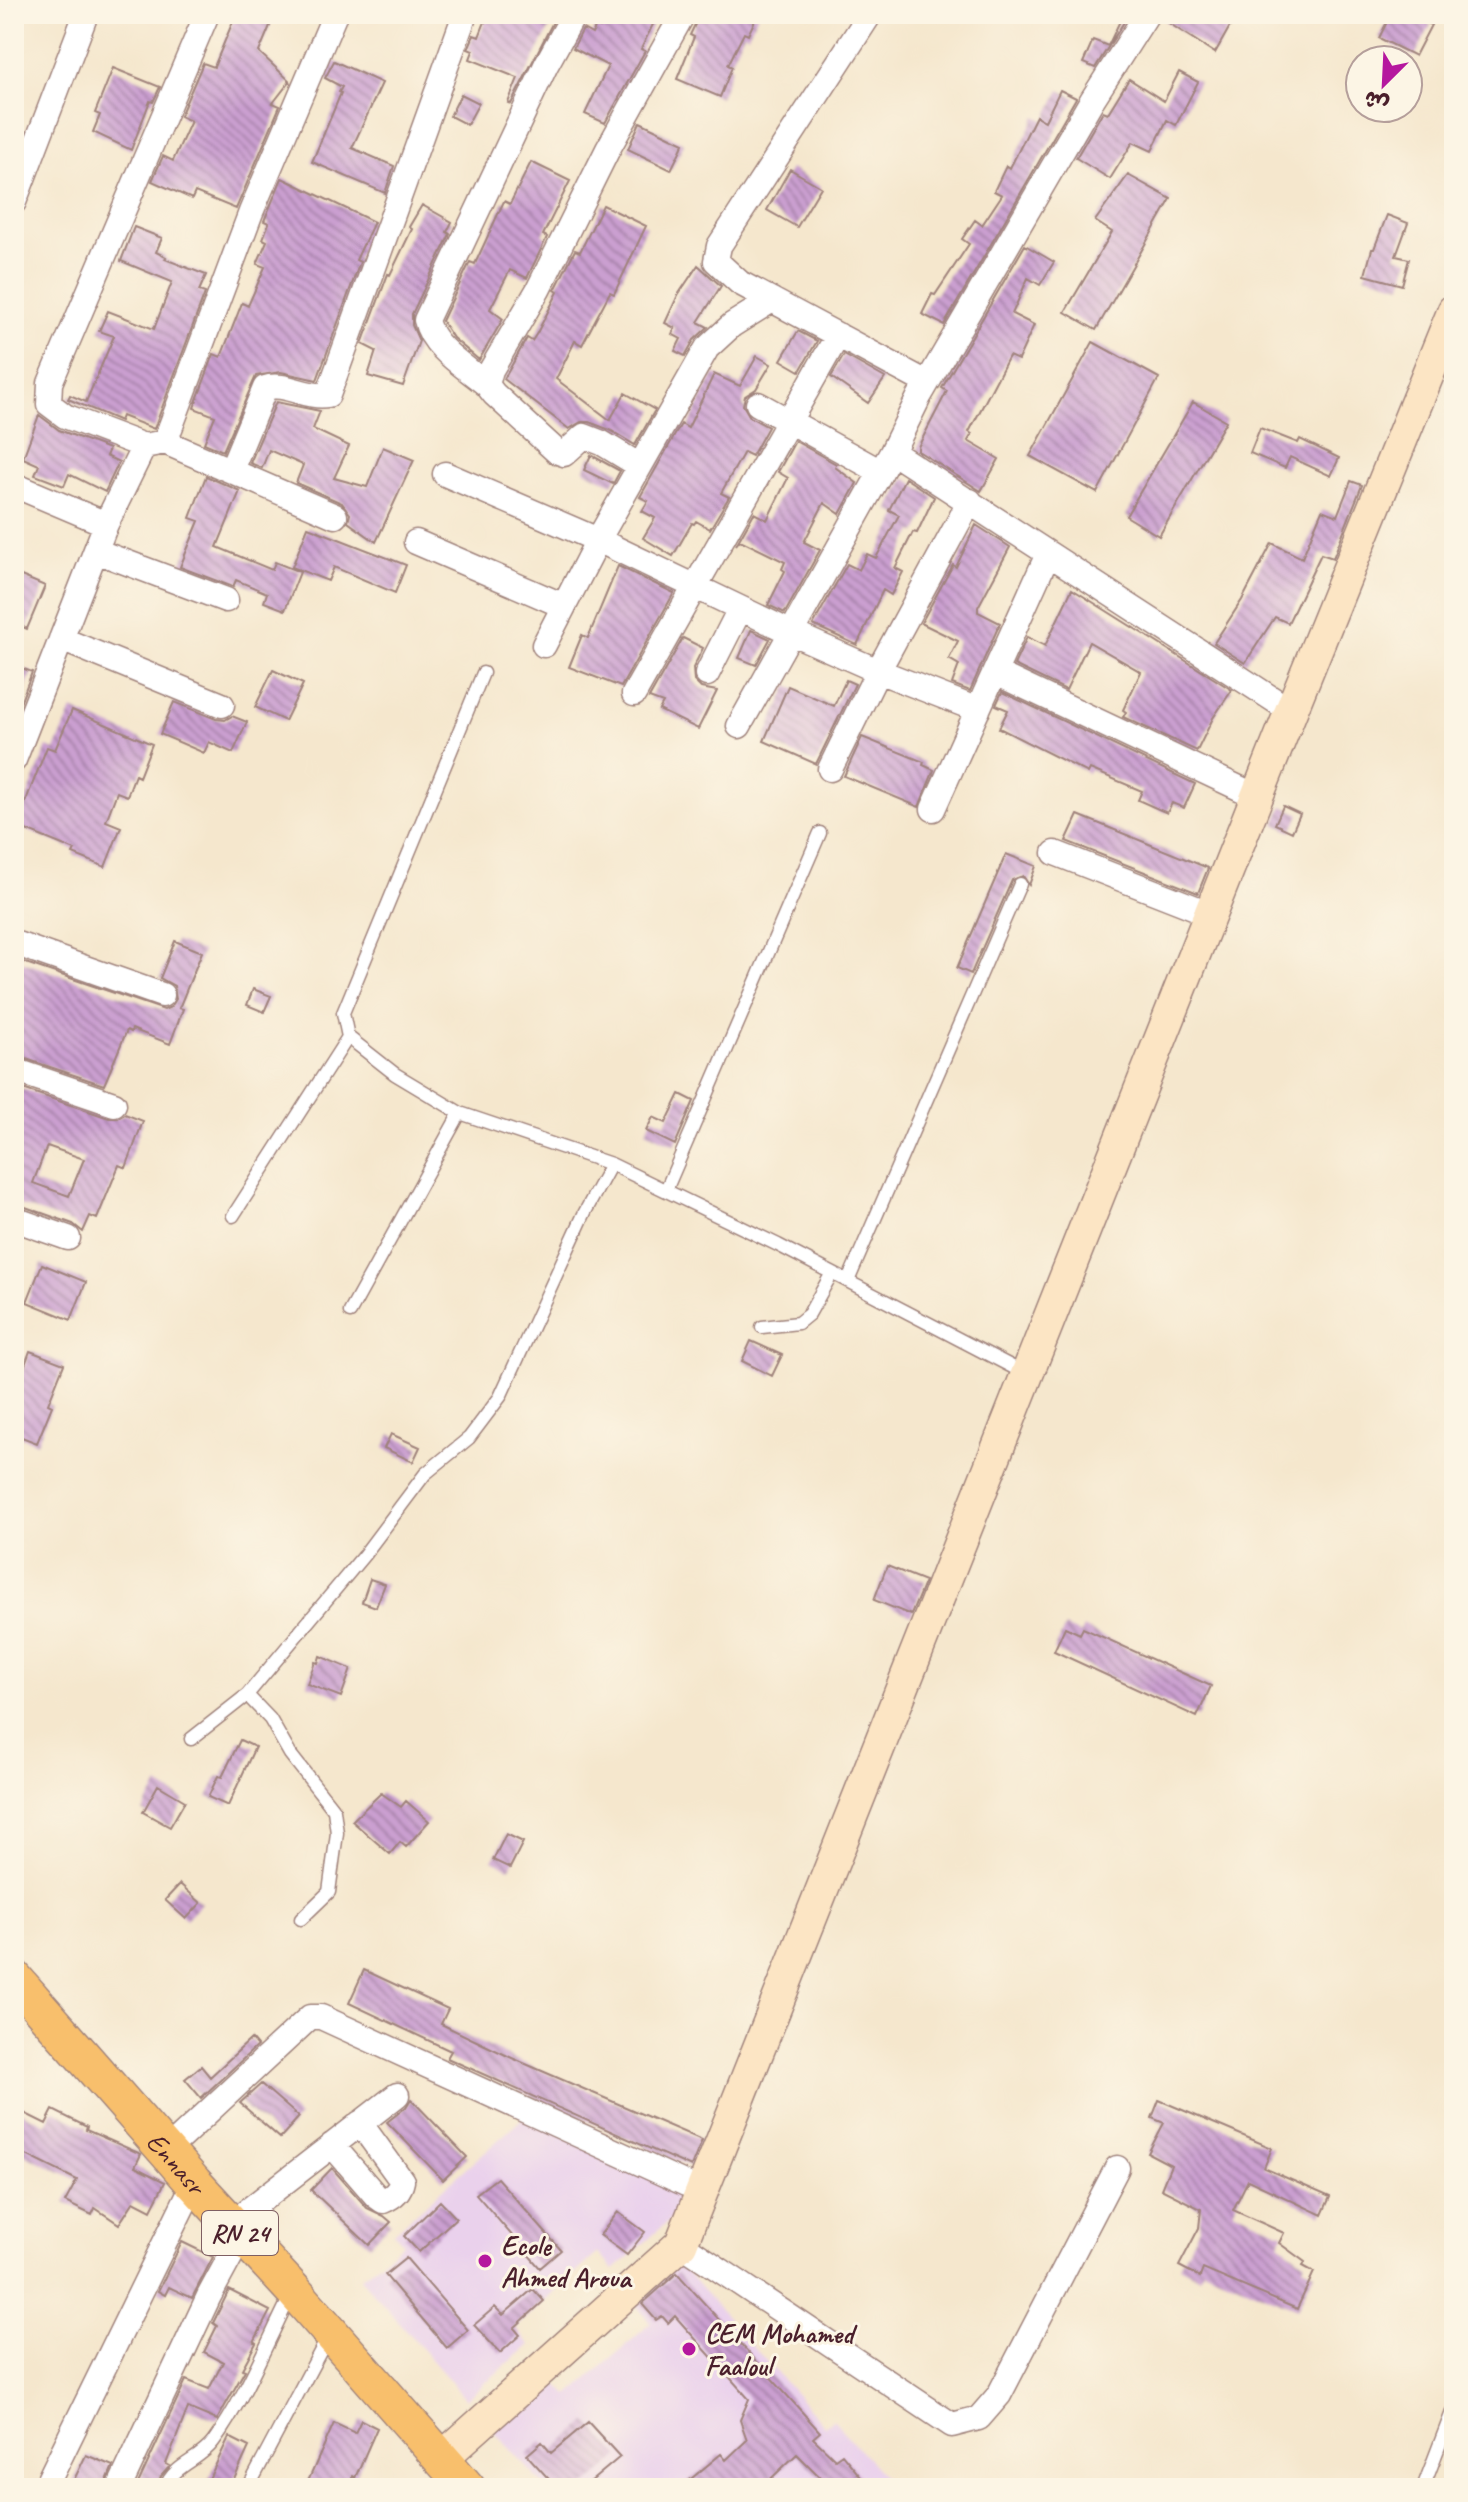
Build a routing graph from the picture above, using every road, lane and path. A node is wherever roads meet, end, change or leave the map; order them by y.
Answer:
1 (86, 14) edge
2 (207, 14) edge
3 (335, 14) edge
4 (465, 14) edge
5 (574, 14) edge
6 (683, 14) edge
7 (870, 14) edge
8 (1147, 14) edge
9 (14, 202) edge
10 (772, 300) junction
11 (1454, 310) edge
12 (838, 335) junction
13 (927, 383) junction
14 (487, 385) junction
15 (758, 404) dead end
16 (790, 422) junction
17 (154, 444) junction
18 (886, 462) junction
19 (640, 466) junction
20 (231, 470) junction
21 (445, 474) dead end
22 (14, 485) edge
23 (970, 501) junction
24 (335, 516) dead end
25 (106, 524) junction
26 (598, 540) junction
27 (416, 542) dead end
28 (96, 551) junction
29 (1048, 554) junction
30 (696, 587) junction
31 (226, 600) dead end
32 (564, 606) junction
33 (740, 609) junction
34 (792, 633) junction
35 (61, 639) junction
36 (544, 645) dead end
37 (878, 671) junction
38 (483, 673) dead end
39 (996, 673) junction
40 (707, 674) dead end
41 (634, 694) dead end
42 (222, 705) dead end
43 (978, 710) junction
44 (1291, 711) junction
45 (739, 726) dead end
46 (14, 760) edge
47 (830, 769) dead end
48 (1258, 797) junction
49 (933, 809) dead end
50 (820, 833) dead end
51 (1055, 853) dead end
52 (1020, 884) dead end
53 (1211, 914) junction
54 (14, 943) edge
55 (162, 995) dead end
56 (348, 1037) junction
57 (14, 1070) edge
58 (114, 1104) dead end
59 (460, 1113) junction
60 (611, 1164) junction
61 (666, 1190) junction
62 (233, 1216) dead end
63 (14, 1219) edge
64 (68, 1238) dead end
65 (832, 1273) junction
66 (848, 1281) junction
67 (350, 1312) dead end
68 (762, 1327) dead end
69 (1027, 1375) junction
70 (247, 1695) junction
71 (191, 1739) dead end
72 (301, 1919) dead end
73 (14, 1978) edge
74 (397, 2095) dead end
75 (360, 2123) junction
76 (332, 2145) junction
77 (166, 2151) junction
78 (1117, 2168) dead end
79 (194, 2183) junction
80 (686, 2184) dead end
81 (237, 2229) junction
82 (681, 2244) junction
83 (293, 2290) junction
84 (331, 2332) junction
85 (1454, 2407) edge
86 (442, 2458) junction
87 (45, 2488) edge
88 (119, 2488) edge
89 (165, 2488) edge
90 (248, 2488) edge
91 (467, 2488) edge
92 (1423, 2488) edge

1 - 9 street
2 - 17 street
3 - 17 street
4 - 20 street
5 - 14 street
6 - 14 street
7 - 10 street
8 - 13 street
10 - 12 street
10 - 19 street
11 - 44 street
12 - 13 street
12 - 16 street
13 - 18 street
14 - 19 street
15 - 16 street
16 - 18 street
16 - 30 street
17 - 20 street
17 - 25 street
18 - 23 street
18 - 34 street
19 - 26 street
20 - 24 street
21 - 26 street
22 - 25 street
23 - 29 street
23 - 37 street
25 - 28 street
26 - 30 street
26 - 32 street
27 - 32 street
28 - 31 street
28 - 35 street
29 - 39 street
29 - 44 street
30 - 33 street
30 - 41 street
32 - 36 street
33 - 34 street
33 - 40 street
34 - 37 street
34 - 45 street
35 - 42 street
35 - 46 street
37 - 43 street
37 - 47 street
38 - 56 lane
39 - 43 street
39 - 48 street
43 - 49 street
44 - 48 street
48 - 53 street
50 - 61 lane
51 - 53 street
52 - 66 lane
53 - 69 street
54 - 55 street
56 - 59 lane
56 - 62 lane
57 - 58 street
59 - 60 lane
59 - 67 lane
60 - 61 lane
60 - 70 lane
61 - 65 lane
63 - 64 street
65 - 66 lane
65 - 68 lane
66 - 69 lane
69 - 82 street
70 - 71 lane
70 - 72 lane
73 - 77 main road, Ennasr / RN 24
74 - 75 street
75 - 76 street
75 - 76 street
76 - 81 street
77 - 79 main road, Ennasr / RN 24
77 - 80 street
78 - 82 street
79 - 81 main road, Ennasr / RN 24
79 - 87 street
81 - 83 main road, Ennasr / RN 24
81 - 88 street
82 - 86 street
83 - 84 main road, Ennasr / RN 24
83 - 89 lane
84 - 86 main road, Ennasr / RN 24
84 - 90 lane
85 - 92 lane
86 - 91 main road, Ennasr / RN 24

